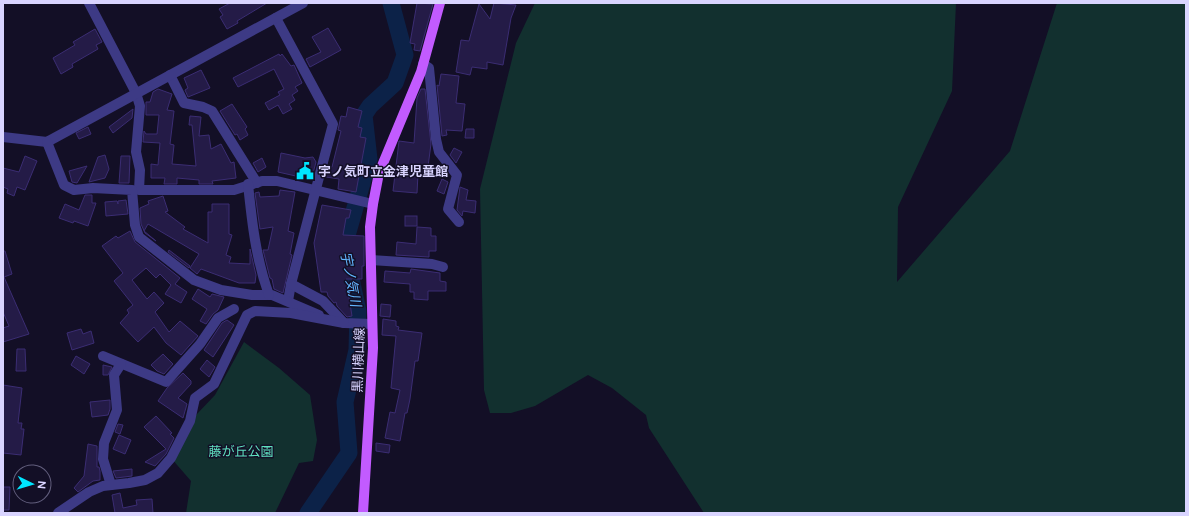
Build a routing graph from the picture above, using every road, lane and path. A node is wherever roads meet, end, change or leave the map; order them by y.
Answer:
1 (89, 3) edge
2 (303, 3) edge
3 (440, 3) edge
4 (276, 18) junction
5 (423, 64) junction
6 (170, 75) junction
7 (136, 93) junction
8 (3, 137) edge
9 (47, 142) junction
10 (252, 184) junction
11 (317, 190) junction
12 (364, 201) junction
13 (459, 222) dead end
14 (371, 260) junction
15 (443, 267) dead end
16 (291, 284) junction
17 (233, 292) junction
18 (269, 295) junction
19 (288, 301) junction
20 (234, 309) junction
21 (247, 315) junction
22 (332, 321) junction
23 (349, 323) junction
24 (369, 324) junction
25 (103, 356) dead end
26 (121, 364) junction
27 (111, 485) junction
28 (58, 513) edge
29 (362, 513) edge

1 - 7 street
2 - 4 street
3 - 5 main road, 黒川横山線
4 - 6 street
4 - 11 street
5 - 12 main road, 黒川横山線
5 - 13 street
6 - 7 street
6 - 10 street
7 - 9 street
7 - 10 street
8 - 9 street
9 - 17 street
10 - 11 street
10 - 18 street
11 - 12 street
11 - 16 street
12 - 14 main road, 黒川横山線
14 - 15 street
14 - 24 main road, 黒川横山線
16 - 19 street
16 - 23 street
17 - 18 street
17 - 20 street
18 - 19 street
19 - 22 street
20 - 21 street
20 - 26 street
21 - 22 street
21 - 27 street
22 - 23 street
23 - 24 street
24 - 29 main road, 黒川横山線
25 - 26 street
26 - 27 street
27 - 28 street

